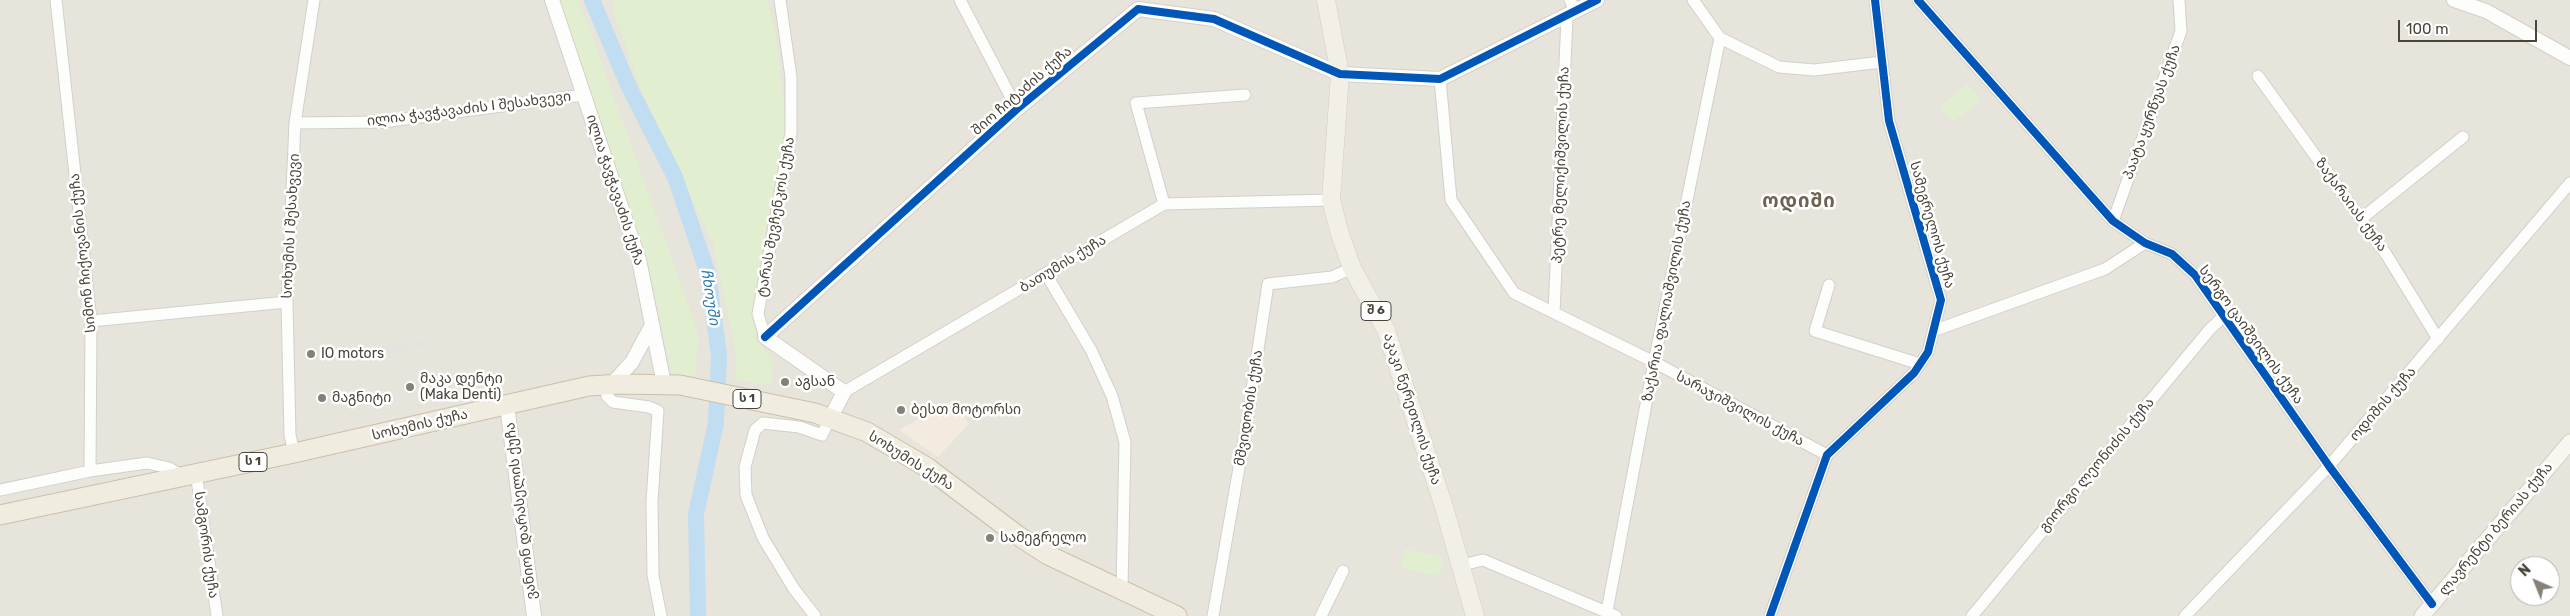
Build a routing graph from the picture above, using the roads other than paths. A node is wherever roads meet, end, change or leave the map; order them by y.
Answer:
1 (56, 0) edge
2 (314, 0) edge
3 (552, 0) edge
4 (780, 0) edge
5 (960, 0) edge
6 (1326, 0) edge
7 (1597, 0) edge
8 (1693, 0) edge
9 (1875, 0) edge
10 (1918, 0) edge
11 (2179, 0) edge
12 (2454, 0) edge
13 (1571, 10) edge
14 (1720, 38) junction
15 (2570, 58) edge
16 (1882, 62) junction
17 (1340, 74) junction
18 (2258, 76) dead end
19 (1440, 79) junction
20 (583, 95) junction
21 (1245, 95) dead end
22 (1017, 109) junction
23 (296, 123) junction
24 (2463, 137) dead end
25 (2570, 182) edge
26 (1331, 200) junction
27 (1164, 204) junction
28 (2361, 219) junction
29 (2113, 221) junction
30 (2146, 243) junction
31 (1352, 268) junction
32 (1046, 274) junction
33 (1828, 285) dead end
34 (287, 302) junction
35 (1554, 313) junction
36 (2224, 316) junction
37 (91, 321) junction
38 (652, 325) junction
39 (1933, 331) junction
40 (765, 337) junction
41 (2438, 339) junction
42 (1654, 362) junction
43 (1920, 364) junction
44 (672, 384) junction
45 (609, 385) junction
46 (844, 392) junction
47 (507, 405) junction
48 (823, 416) junction
49 (2570, 442) edge
50 (294, 453) junction
51 (1826, 455) junction
52 (2329, 466) junction
53 (90, 471) junction
54 (190, 475) junction
55 (0, 490) edge
56 (0, 515) edge
57 (1462, 565) junction
58 (1343, 571) dead end
59 (1122, 589) junction
60 (2432, 604) junction
61 (1612, 614) edge
62 (216, 616) edge
63 (534, 616) edge
64 (661, 616) edge
65 (815, 616) edge
66 (1177, 616) edge
67 (1213, 616) edge
68 (1321, 616) edge
69 (1476, 616) edge
70 (1770, 616) edge
71 (1972, 616) edge
72 (2185, 616) edge
73 (2422, 616) edge

1 - 37 street, სიმონ ჩიქოვანის ქუჩა
2 - 23 street, სოხუმის I შესახვევი
3 - 20 street, ილია ჭავჭავაძის ქუჩა
4 - 40 street, ტარას შევჩენკოს ქუჩა
5 - 22 street
6 - 17 main road, აკაკი წერეთლის ქუჩა / შ 6
7 - 13 street
8 - 14 street
9 - 16 street, სამეგრელოს ქუჩა
10 - 29 street, სერგო ცაიშვილის ქუჩა
11 - 29 street, პაატა ყურწუას ქუჩა
12 - 15 street
13 - 19 street
13 - 35 street, პეტრე მელიქიშვილის ქუჩა
14 - 16 street
14 - 42 street, ზაქარია ფალიაშვილის ქუჩა
16 - 39 street, სამეგრელოს ქუჩა
17 - 19 street
17 - 22 street, შიო ჩიტაძის ქუჩა
17 - 26 main road, აკაკი წერეთლის ქუჩა / შ 6
18 - 28 street, ზაქარაიას ქუჩა
19 - 35 street, სარაჯიშვილის ქუჩა
20 - 23 street, ილია ჭავჭავაძის I შესახვევი
20 - 38 street, ილია ჭავჭავაძის ქუჩა
21 - 27 street
22 - 40 street, შიო ჩიტაძის ქუჩა
23 - 34 street, სოხუმის I შესახვევი
24 - 28 street
25 - 41 street, ოდიშის ქუჩა
26 - 27 street, ბათუმის ქუჩა
26 - 31 main road, აკაკი წერეთლის ქუჩა / შ 6
27 - 32 street, ბათუმის ქუჩა
28 - 41 street, ზაქარაიას ქუჩა
29 - 30 street, სერგო ცაიშვილის ქუჩა
30 - 36 street, სერგო ცაიშვილის ქუჩა
30 - 39 street
31 - 57 main road, აკაკი წერეთლის ქუჩა / შ 6
31 - 67 street, მშვიდობის ქუჩა
32 - 46 street, ბათუმის ქუჩა
32 - 59 street
33 - 43 street
34 - 37 street
34 - 50 street, სოხუმის I შესახვევი
35 - 42 street, სარაჯიშვილის ქუჩა
36 - 52 street, სერგო ცაიშვილის ქუჩა
36 - 71 street, გიორგი ლეონიძის ქუჩა
37 - 53 street, სიმონ ჩიქოვანის ქუჩა
38 - 44 street, ილია ჭავჭავაძის ქუჩა
38 - 45 street
39 - 43 street, სამეგრელოს ქუჩა
40 - 46 street
41 - 52 street, ოდიშის ქუჩა
42 - 51 street, სარაჯიშვილის ქუჩა
42 - 61 street, ზაქარია ფალიაშვილის ქუჩა
43 - 51 street, სამეგრელოს ქუჩა
44 - 45 highway, სოხუმის ქუჩა / ს 1
44 - 48 highway, სოხუმის ქუჩა / ს 1
45 - 47 highway, სოხუმის ქუჩა / ს 1
45 - 64 street
46 - 48 street
47 - 50 highway, სოხუმის ქუჩა / ს 1
47 - 63 street, ვანიონ დარასელის ქუჩა
48 - 59 highway, სოხუმის ქუჩა / ს 1
48 - 65 street
49 - 60 main road, ლავრენტი ბერიას ქუჩა
50 - 54 highway, სოხუმის ქუჩა / ს 1
51 - 70 street, სამეგრელოს ქუჩა
52 - 60 street, სერგო ცაიშვილის ქუჩა
52 - 72 street, ოდიშის ქუჩა
53 - 54 street
53 - 55 street
54 - 56 highway, სოხუმის ქუჩა / ს 1
54 - 62 street, სამგორის ქუჩა
57 - 61 street
57 - 69 main road, აკაკი წერეთლის ქუჩა / შ 6
58 - 68 street
59 - 66 highway, სოხუმის ქუჩა / ს 1
60 - 73 main road, ლავრენტი ბერიას ქუჩა

